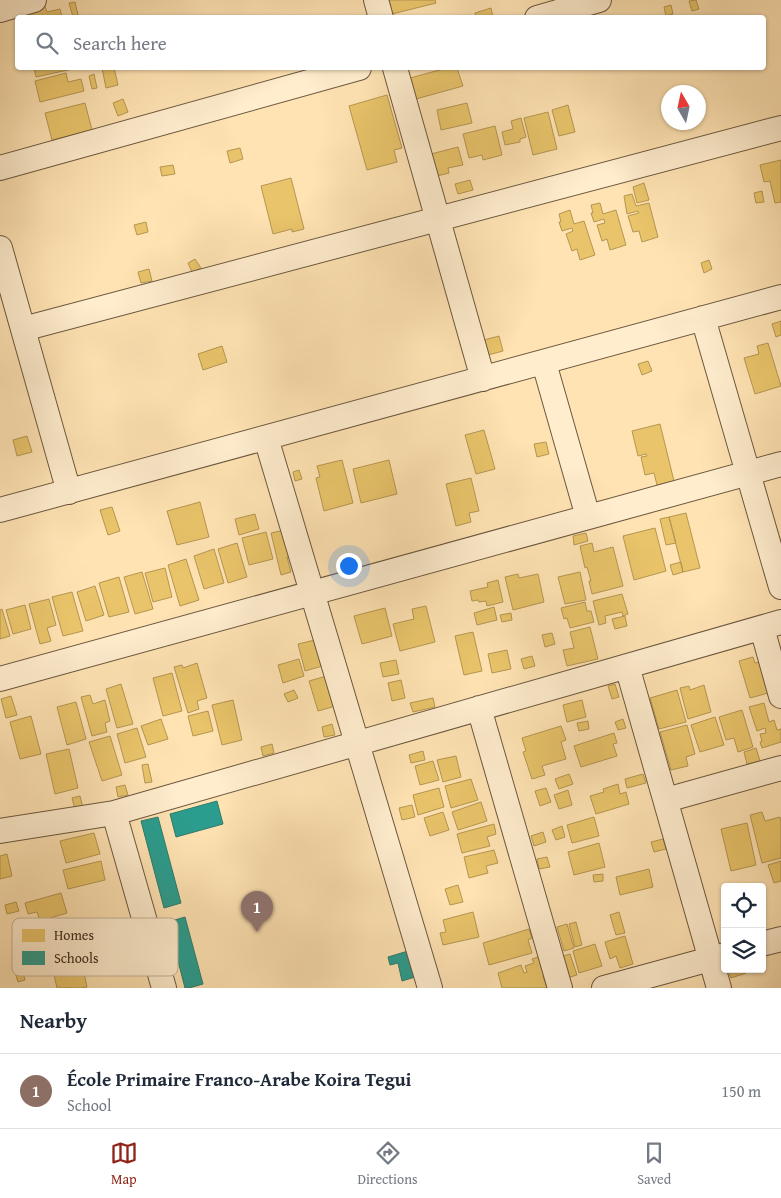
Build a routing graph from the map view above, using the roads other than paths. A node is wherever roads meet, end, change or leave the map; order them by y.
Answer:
1 (34, 0) edge
2 (376, 0) edge
3 (599, 0) edge
4 (0, 10) edge
5 (380, 15) edge
6 (547, 15) edge
7 (352, 70) edge
8 (396, 70) edge
9 (781, 128) edge
10 (0, 168) edge
11 (438, 219) junction
12 (0, 248) edge
13 (781, 297) edge
14 (703, 318) junction
15 (23, 329) junction
16 (544, 362) junction
17 (483, 379) junction
18 (266, 438) junction
19 (781, 464) edge
20 (748, 473) junction
21 (69, 492) junction
22 (0, 510) edge
23 (588, 517) junction
24 (781, 587) edge
25 (312, 593) junction
26 (771, 625) edge
27 (627, 666) junction
28 (0, 679) edge
29 (781, 696) edge
30 (479, 708) junction
31 (357, 743) junction
32 (781, 768) edge
33 (666, 800) junction
34 (114, 813) junction
35 (0, 831) edge
36 (144, 918) edge
37 (781, 939) edge
38 (766, 943) edge
39 (718, 957) edge
40 (430, 988) edge
41 (560, 988) edge
42 (604, 988) edge
43 (719, 988) edge

1 - 4 street
2 - 5 street
3 - 6 street
7 - 10 street
8 - 11 street
9 - 11 street
11 - 15 street
11 - 17 street
12 - 15 street
13 - 14 street
14 - 16 street
14 - 20 street
15 - 21 street
16 - 17 street
16 - 23 street
17 - 18 street
18 - 21 street
18 - 25 street
19 - 20 street
20 - 23 street
20 - 24 street
21 - 22 street
23 - 25 street
25 - 28 street
25 - 31 street
26 - 27 street
26 - 29 street
27 - 30 street
27 - 33 street
30 - 31 street
30 - 41 street
31 - 34 street
31 - 40 street
32 - 33 street
33 - 39 street
34 - 35 street
34 - 36 street
37 - 38 street
39 - 42 street
39 - 43 street

